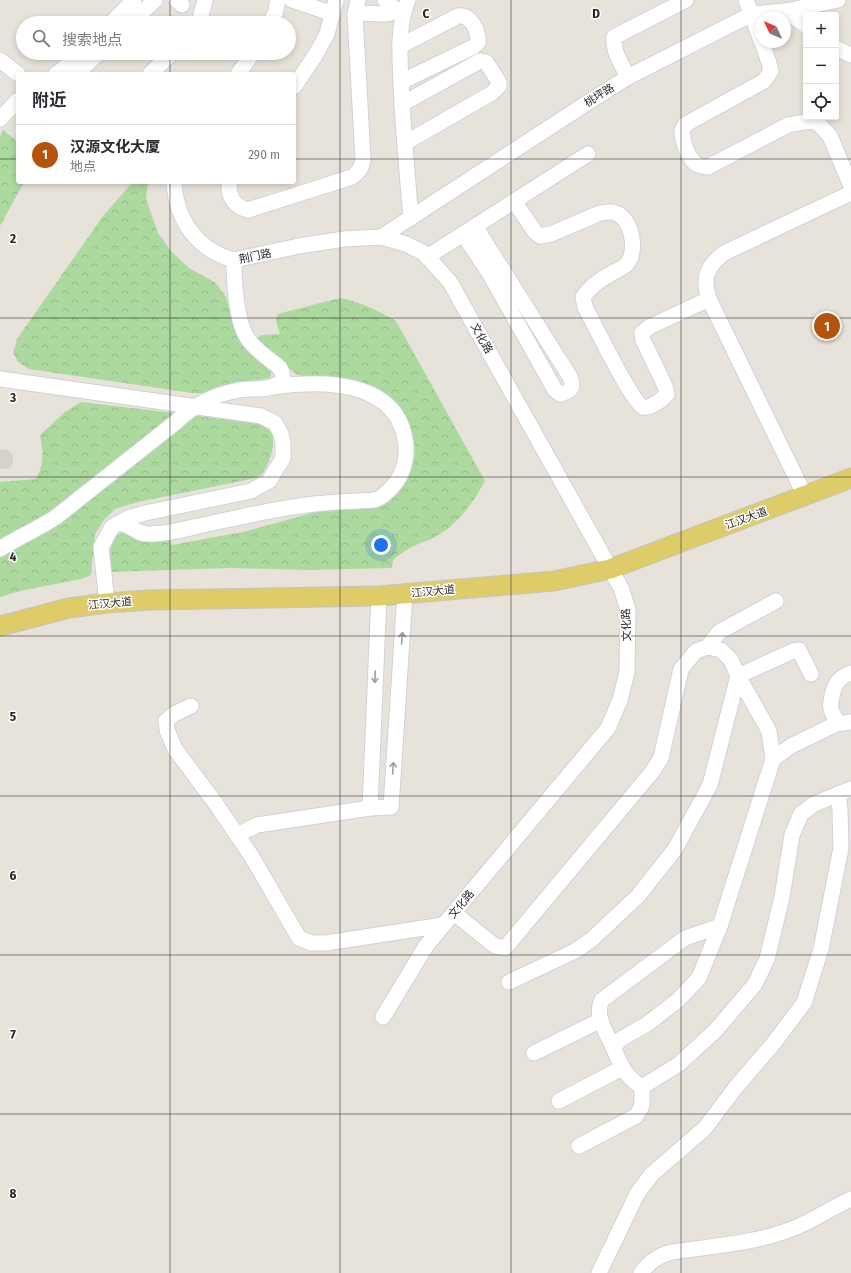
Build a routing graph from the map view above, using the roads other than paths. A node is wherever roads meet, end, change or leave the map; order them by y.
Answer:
1 (134, 0) edge
2 (154, 0) edge
3 (205, 0) edge
4 (278, 0) edge
5 (385, 0) edge
6 (408, 0) edge
7 (686, 0) edge
8 (746, 0) edge
9 (838, 0) edge
10 (296, 1) edge
11 (399, 5) edge
12 (356, 6) edge
13 (334, 7) edge
14 (786, 11) junction
15 (752, 14) junction
16 (118, 16) edge
17 (137, 16) edge
18 (200, 16) edge
19 (274, 16) edge
20 (755, 23) edge
21 (803, 24) edge
22 (400, 46) junction
23 (764, 48) edge
24 (839, 50) edge
25 (851, 56) edge
26 (0, 60) edge
27 (73, 60) edge
28 (91, 60) edge
29 (165, 60) edge
30 (248, 60) edge
31 (16, 72) edge
32 (59, 72) edge
33 (78, 72) edge
34 (152, 72) edge
35 (239, 72) edge
36 (628, 77) junction
37 (401, 82) junction
38 (296, 85) edge
39 (16, 102) edge
40 (402, 104) junction
41 (0, 119) edge
42 (405, 143) junction
43 (588, 154) dead end
44 (174, 184) edge
45 (230, 184) edge
46 (851, 186) edge
47 (851, 193) edge
48 (514, 201) junction
49 (411, 218) junction
50 (469, 230) junction
51 (381, 237) junction
52 (427, 257) junction
53 (234, 260) junction
54 (709, 299) junction
55 (0, 379) edge
56 (272, 387) junction
57 (194, 407) junction
58 (851, 478) edge
59 (805, 496) junction
60 (120, 523) junction
61 (0, 549) edge
62 (610, 569) junction
63 (405, 594) junction
64 (379, 596) junction
65 (776, 602) dead end
66 (107, 603) junction
67 (0, 626) edge
68 (708, 647) junction
69 (851, 673) edge
70 (811, 674) dead end
71 (738, 676) junction
72 (191, 706) dead end
73 (851, 722) edge
74 (836, 724) junction
75 (773, 759) junction
76 (844, 791) edge
77 (370, 808) junction
78 (237, 835) junction
79 (454, 913) junction
80 (443, 925) junction
81 (720, 926) junction
82 (509, 982) dead end
83 (383, 1017) dead end
84 (601, 1020) junction
85 (613, 1046) junction
86 (534, 1053) dead end
87 (622, 1068) junction
88 (642, 1087) junction
89 (559, 1101) dead end
90 (579, 1146) dead end
91 (851, 1199) edge
92 (599, 1273) edge
93 (641, 1273) edge

1 - 16 street
2 - 17 street
3 - 18 street
4 - 19 street
5 - 11 street
6 - 22 street
7 - 36 street
8 - 15 street
9 - 14 street, 桃坪路
10 - 13 street
11 - 12 street
12 - 45 street
13 - 38 street
14 - 15 street, 桃坪路
14 - 21 street
15 - 20 street
15 - 36 street, 桃坪路
22 - 37 street
22 - 37 street
23 - 46 street
24 - 25 street
26 - 31 street
27 - 32 street
28 - 33 street
29 - 34 street
30 - 35 street
36 - 49 street, 桃坪路
37 - 40 street
39 - 41 street
40 - 42 street
40 - 42 street
42 - 49 street
43 - 48 street
44 - 53 street, 荆门路
47 - 54 street
48 - 50 street
48 - 54 street
49 - 51 street, 桃坪路
50 - 50 street
50 - 52 street
51 - 52 street, 文化路
51 - 53 street, 荆门路
52 - 62 street, 文化路
53 - 56 street
54 - 59 street
55 - 57 street
56 - 57 street
56 - 60 street
57 - 60 street
57 - 61 street
58 - 59 main road, 江汉大道
59 - 62 main road, 江汉大道
60 - 66 street
62 - 63 main road, 江汉大道
62 - 79 street, 文化路
63 - 64 main road, 江汉大道
77 -> 63 street
64 - 66 main road, 江汉大道
64 -> 77 street
65 - 68 street
66 - 67 main road, 江汉大道
68 - 71 street
68 - 79 street
69 - 74 street
70 - 71 street
71 - 75 street
71 - 82 street
72 - 78 street
73 - 74 street
74 - 75 street
75 - 81 street
76 - 88 street
76 - 92 street
77 - 78 street
78 - 80 street
79 - 80 street, 文化路
80 - 83 street, 文化路
81 - 84 street
81 - 85 street
84 - 85 street
84 - 86 street
85 - 87 street
87 - 88 street
87 - 89 street
88 - 90 street
91 - 93 street

